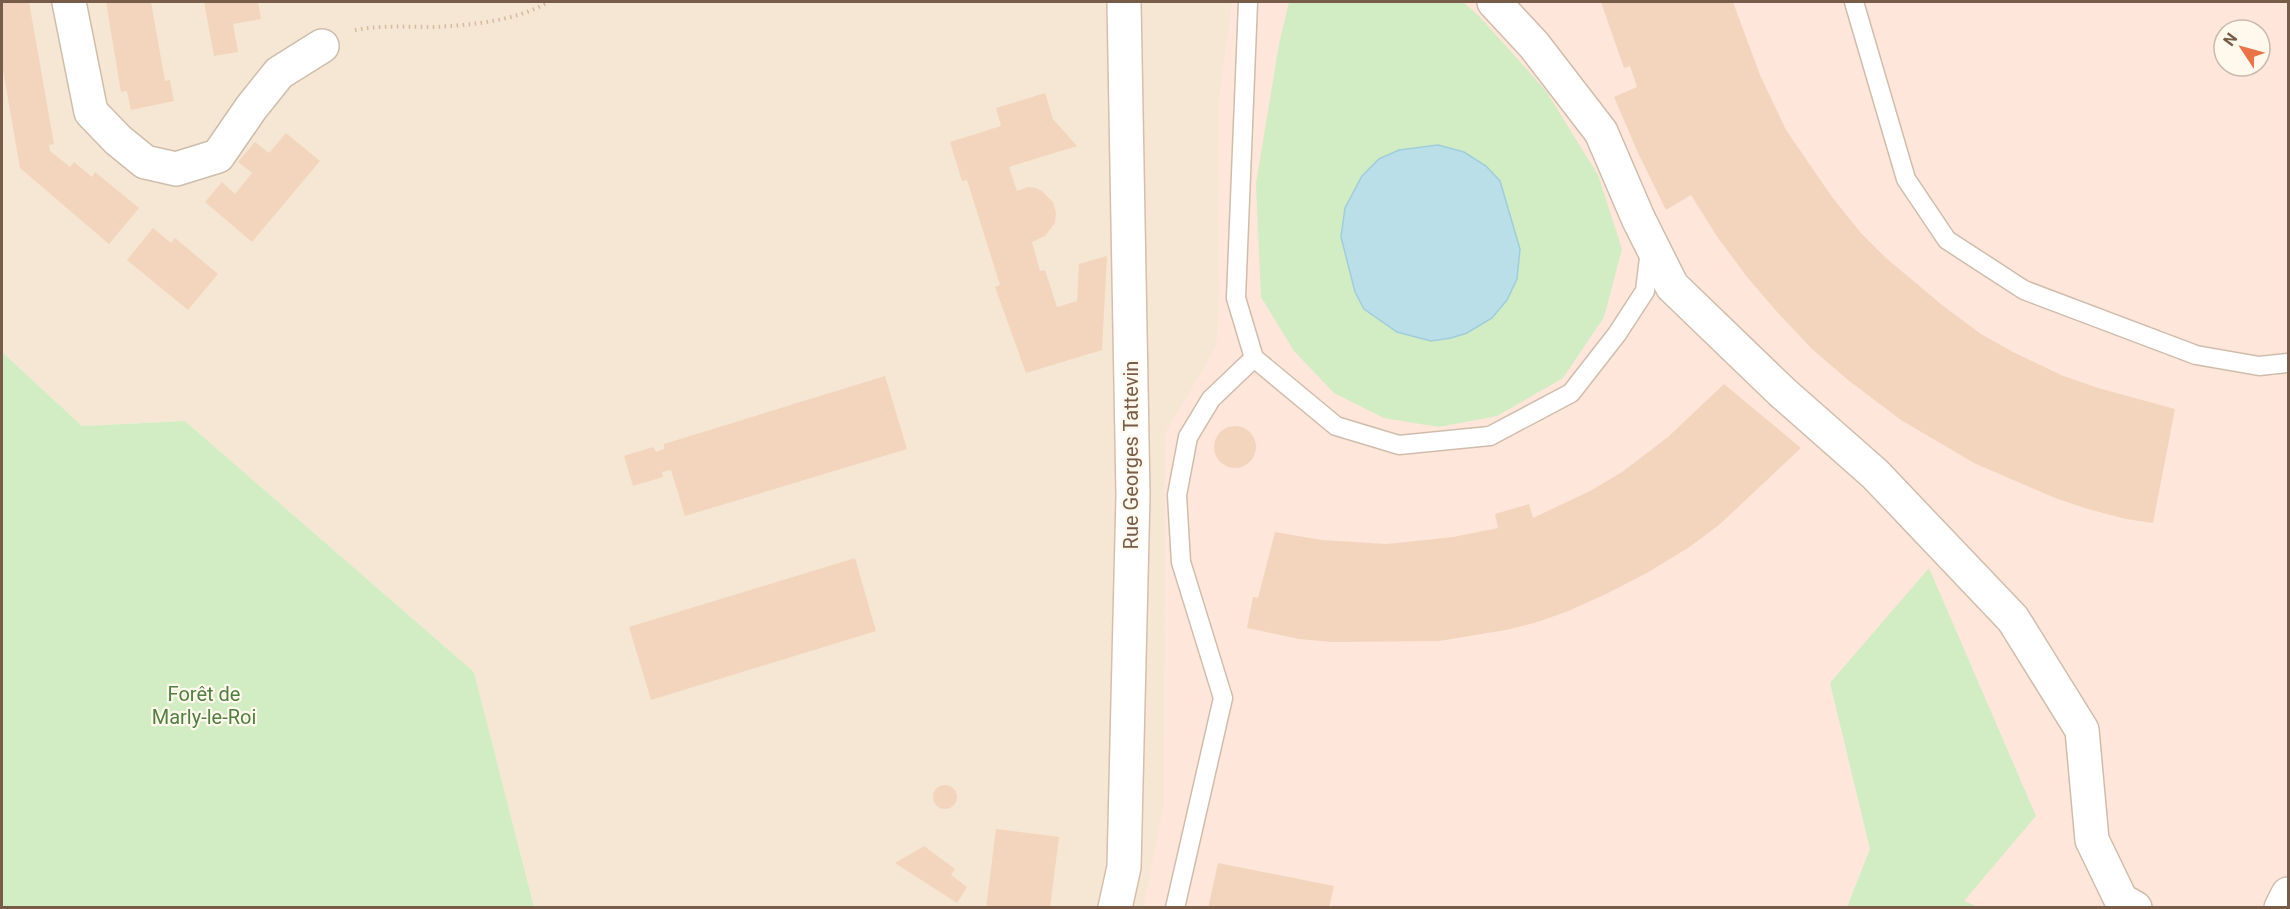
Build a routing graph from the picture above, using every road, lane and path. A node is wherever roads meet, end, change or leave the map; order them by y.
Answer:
1 (69, 2) edge
2 (548, 2) edge
3 (1124, 2) edge
4 (1248, 2) edge
5 (1494, 2) edge
6 (1854, 2) edge
7 (322, 46) joint
8 (1651, 243) junction
9 (1254, 358) junction
10 (2289, 363) edge
11 (2289, 894) edge
12 (1115, 908) edge
13 (1175, 908) edge
14 (2135, 908) edge
15 (2281, 908) edge

1 - 7 street
2 - 7 path
3 - 12 street, Rue Georges Tattevin
4 - 9 lane
5 - 8 street
6 - 10 lane
8 - 9 lane
8 - 14 street
9 - 13 lane
11 - 15 street

